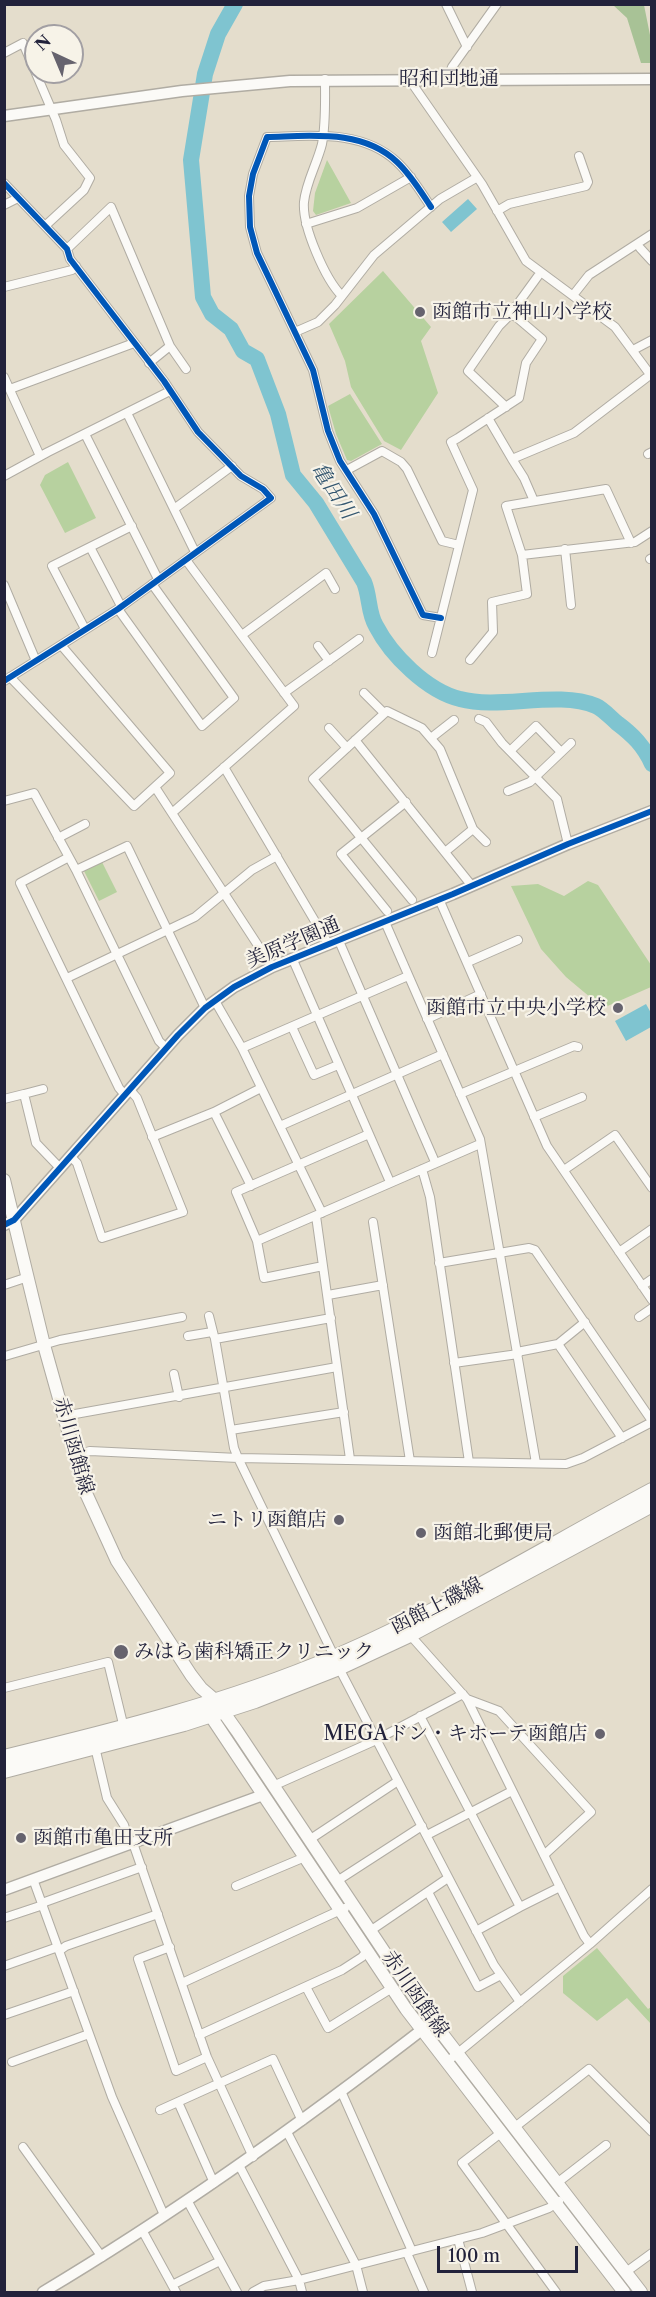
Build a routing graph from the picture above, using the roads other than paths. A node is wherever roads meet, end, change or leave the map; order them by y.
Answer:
1 (446, 4) edge
2 (497, 4) edge
3 (467, 47) junction
4 (4, 53) edge
5 (325, 79) junction
6 (409, 79) junction
7 (448, 79) junction
8 (651, 79) edge
9 (51, 110) junction
10 (4, 116) edge
11 (323, 135) junction
12 (579, 156) dead end
13 (411, 177) junction
14 (476, 178) junction
15 (4, 183) edge
16 (18, 198) junction
17 (4, 205) edge
18 (431, 207) junction
19 (497, 211) junction
20 (306, 224) junction
21 (45, 226) junction
22 (651, 234) edge
23 (67, 249) junction
24 (640, 249) dead end
25 (651, 261) edge
26 (76, 266) junction
27 (538, 276) dead end
28 (4, 287) edge
29 (574, 294) junction
30 (342, 296) junction
31 (509, 316) junction
32 (295, 332) junction
33 (651, 340) edge
34 (134, 343) junction
35 (170, 346) junction
36 (633, 350) junction
37 (149, 363) junction
38 (186, 369) dead end
39 (4, 377) edge
40 (649, 378) edge
41 (10, 389) junction
42 (170, 391) junction
43 (506, 407) junction
44 (127, 413) junction
45 (488, 418) junction
46 (85, 434) junction
47 (40, 456) junction
48 (512, 459) junction
49 (232, 466) junction
50 (347, 470) junction
51 (4, 476) edge
52 (534, 501) junction
53 (174, 509) junction
54 (132, 526) junction
55 (651, 531) edge
56 (630, 543) junction
57 (459, 545) junction
58 (90, 547) junction
59 (565, 549) junction
60 (195, 552) junction
61 (522, 555) junction
62 (186, 560) junction
63 (155, 581) junction
64 (4, 585) edge
65 (335, 589) dead end
66 (571, 605) dead end
67 (119, 607) junction
68 (441, 618) junction
69 (85, 629) junction
70 (242, 635) junction
71 (359, 639) dead end
72 (61, 645) junction
73 (318, 646) dead end
74 (432, 653) dead end
75 (470, 660) dead end
76 (36, 661) junction
77 (328, 661) junction
78 (7, 679) edge
79 (284, 693) junction
80 (364, 693) dead end
81 (384, 713) junction
82 (479, 719) dead end
83 (454, 720) dead end
84 (329, 728) dead end
85 (431, 738) junction
86 (355, 740) junction
87 (571, 742) dead end
88 (347, 748) junction
89 (510, 751) junction
90 (561, 752) junction
91 (224, 767) junction
92 (536, 777) junction
93 (155, 787) junction
94 (508, 791) dead end
95 (4, 801) edge
96 (406, 802) junction
97 (651, 811) edge
98 (172, 813) junction
99 (85, 824) dead end
100 (473, 829) junction
101 (362, 837) junction
102 (58, 838) junction
103 (486, 842) dead end
104 (568, 843) junction
105 (445, 852) junction
106 (277, 856) junction
107 (69, 857) junction
108 (76, 870) junction
109 (472, 886) junction
110 (223, 893) junction
111 (439, 899) junction
112 (412, 900) dead end
113 (386, 916) junction
114 (167, 929) junction
115 (518, 940) dead end
116 (334, 943) junction
117 (117, 954) junction
118 (293, 960) junction
119 (468, 962) junction
120 (272, 968) junction
121 (408, 976) junction
122 (67, 978) junction
123 (481, 994) junction
124 (363, 996) junction
125 (215, 1001) junction
126 (206, 1008) junction
127 (318, 1016) junction
128 (428, 1019) junction
129 (292, 1027) junction
130 (578, 1047) dead end
131 (166, 1048) junction
132 (242, 1048) junction
133 (443, 1054) junction
134 (338, 1065) junction
135 (514, 1071) junction
136 (396, 1075) junction
137 (261, 1088) junction
138 (43, 1089) dead end
139 (128, 1093) junction
140 (24, 1094) junction
141 (351, 1094) junction
142 (460, 1094) junction
143 (582, 1097) dead end
144 (4, 1099) edge
145 (214, 1112) junction
146 (534, 1117) junction
147 (280, 1126) junction
148 (369, 1134) junction
149 (152, 1137) junction
150 (480, 1144) junction
151 (71, 1157) junction
152 (435, 1162) junction
153 (299, 1165) junction
154 (60, 1168) junction
155 (422, 1169) junction
156 (564, 1170) junction
157 (4, 1180) edge
158 (390, 1182) junction
159 (251, 1186) junction
160 (651, 1188) edge
161 (319, 1215) junction
162 (9, 1222) edge
163 (373, 1222) dead end
164 (651, 1229) edge
165 (257, 1241) junction
166 (619, 1251) junction
167 (499, 1253) junction
168 (439, 1263) junction
169 (323, 1266) junction
170 (28, 1277) junction
171 (651, 1280) edge
172 (4, 1285) edge
173 (383, 1286) junction
174 (642, 1286) junction
175 (328, 1295) junction
176 (651, 1300) edge
177 (651, 1308) edge
178 (209, 1316) dead end
179 (182, 1317) dead end
180 (639, 1317) dead end
181 (331, 1318) junction
182 (585, 1322) junction
183 (214, 1335) junction
184 (188, 1336) dead end
185 (44, 1344) junction
186 (558, 1344) junction
187 (518, 1353) junction
188 (5, 1356) edge
189 (454, 1363) junction
190 (338, 1367) junction
191 (174, 1374) dead end
192 (224, 1388) junction
193 (179, 1396) junction
194 (344, 1412) junction
195 (64, 1416) junction
196 (651, 1422) edge
197 (231, 1430) junction
198 (622, 1438) junction
199 (74, 1455) junction
200 (238, 1458) junction
201 (350, 1459) junction
202 (410, 1461) junction
203 (469, 1462) junction
204 (536, 1463) junction
205 (651, 1490) edge
206 (651, 1505) edge
207 (410, 1635) junction
208 (337, 1662) junction
209 (4, 1688) edge
210 (465, 1696) junction
211 (213, 1708) junction
212 (420, 1716) junction
213 (124, 1728) junction
214 (377, 1740) junction
215 (95, 1747) junction
216 (4, 1757) edge
217 (4, 1771) edge
218 (398, 1781) junction
219 (273, 1786) junction
220 (512, 1791) junction
221 (263, 1795) junction
222 (470, 1812) junction
223 (422, 1826) junction
224 (427, 1835) junction
225 (309, 1840) junction
226 (132, 1843) junction
227 (544, 1855) junction
228 (304, 1857) junction
229 (142, 1868) junction
230 (448, 1878) junction
231 (33, 1879) junction
232 (337, 1881) junction
233 (236, 1886) dead end
234 (560, 1887) junction
235 (651, 1888) edge
236 (4, 1890) edge
237 (428, 1892) junction
238 (42, 1904) junction
239 (352, 1905) junction
240 (520, 1907) junction
241 (340, 1911) junction
242 (158, 1914) junction
243 (4, 1918) edge
244 (370, 1931) junction
245 (476, 1931) junction
246 (590, 1944) junction
247 (170, 1947) junction
248 (59, 1949) junction
249 (367, 1951) junction
250 (4, 1966) edge
251 (501, 1975) junction
252 (182, 1983) junction
253 (306, 1987) junction
254 (392, 1988) junction
255 (74, 1991) junction
256 (520, 2002) junction
257 (4, 2015) edge
258 (427, 2025) junction
259 (89, 2034) junction
260 (200, 2035) junction
261 (207, 2057) junction
262 (453, 2057) junction
263 (12, 2061) dead end
264 (219, 2083) junction
265 (340, 2091) junction
266 (178, 2102) junction
267 (160, 2110) dead end
268 (302, 2121) junction
269 (515, 2127) junction
270 (287, 2132) junction
271 (502, 2132) junction
272 (651, 2132) edge
273 (606, 2145) dead end
274 (23, 2147) dead end
275 (253, 2157) junction
276 (240, 2167) junction
277 (214, 2183) junction
278 (557, 2183) junction
279 (567, 2195) junction
280 (187, 2200) junction
281 (556, 2203) junction
282 (164, 2215) junction
283 (506, 2224) junction
284 (142, 2230) junction
285 (458, 2238) junction
286 (410, 2252) junction
287 (651, 2253) edge
288 (102, 2257) junction
289 (220, 2261) junction
290 (356, 2265) junction
291 (626, 2272) junction
292 (299, 2280) junction
293 (174, 2289) edge
294 (43, 2292) edge
295 (237, 2292) edge
296 (253, 2292) edge
297 (302, 2292) edge
298 (363, 2292) edge
299 (424, 2292) edge
300 (472, 2292) edge
301 (556, 2292) edge
302 (622, 2292) edge
303 (641, 2292) edge

1 - 3 street
2 - 3 street
3 - 7 street
4 - 9 street
5 - 6 street, 昭和団地通
5 - 9 street, 昭和団地通
5 - 11 street
6 - 7 street, 昭和団地通
6 - 14 street
7 - 8 street, 昭和団地通
9 - 10 street
9 - 21 street
11 - 13 street
11 - 20 street
11 - 32 street
12 - 19 street
13 - 18 street
13 - 20 street
14 - 18 street
14 - 19 street
15 - 16 street
16 - 17 street
16 - 21 street
18 - 30 street
19 - 29 street
20 - 30 street
21 - 23 street
22 - 29 street
23 - 26 street
23 - 35 street
24 - 25 street
26 - 28 street
26 - 34 street
27 - 31 street
29 - 36 street
30 - 32 street
31 - 43 street
31 - 43 street
32 - 50 street
33 - 36 street
34 - 37 street
34 - 41 street
35 - 37 street
35 - 38 street
36 - 40 street
37 - 42 street
39 - 41 street
40 - 48 street
41 - 47 street
42 - 44 street
42 - 49 street
43 - 45 street
44 - 46 street
44 - 53 street
45 - 48 street
45 - 57 street
46 - 47 street
46 - 54 street
47 - 51 street
48 - 52 street
49 - 53 street
49 - 60 street
50 - 57 street
50 - 68 street
52 - 56 street
52 - 61 street
53 - 60 street
54 - 58 street
54 - 63 street
55 - 56 street
56 - 59 street
57 - 68 street
58 - 67 street
58 - 69 street
59 - 61 street
59 - 66 street
60 - 62 street
61 - 75 street
62 - 63 street
62 - 70 street
63 - 67 street
63 - 67 street
64 - 76 street
65 - 70 street
67 - 69 street
68 - 74 street
69 - 72 street
70 - 79 street
71 - 77 street
72 - 76 street
72 - 93 street
73 - 77 street
76 - 78 street
77 - 79 street
78 - 93 street
79 - 91 street
80 - 81 street
81 - 85 street
81 - 86 street
82 - 89 street
83 - 85 street
84 - 88 street
85 - 100 street
86 - 88 street
86 - 96 street
87 - 90 street
88 - 101 street
89 - 90 street
89 - 92 street
90 - 92 street
91 - 98 street
91 - 106 street
92 - 94 street
92 - 104 street
93 - 98 street
95 - 102 street
96 - 101 street
96 - 105 street
97 - 104 street, 美原学園通
98 - 110 street
99 - 102 street
100 - 103 street
100 - 105 street
101 - 112 street
101 - 113 street
102 - 107 street
104 - 109 street, 美原学園通
105 - 109 street
106 - 110 street
106 - 116 street
107 - 108 street
107 - 122 street
108 - 114 street
108 - 117 street
109 - 111 street, 美原学園通
110 - 114 street
110 - 120 street
111 - 113 street, 美原学園通
111 - 119 street
113 - 116 street, 美原学園通
113 - 121 street
114 - 117 street
114 - 126 street
115 - 119 street
116 - 118 street, 美原学園通
116 - 124 street
117 - 122 street
117 - 131 street
118 - 120 street, 美原学園通
118 - 127 street
119 - 123 street
120 - 125 street, 美原学園通
121 - 124 street
121 - 128 street
122 - 139 street
123 - 128 street
123 - 135 street
124 - 127 street
124 - 136 street
125 - 126 street, 美原学園通
125 - 132 street
126 - 131 street, 美原学園通
127 - 129 street
127 - 134 street
128 - 133 street
129 - 132 street
129 - 134 street
130 - 135 street
131 - 139 street, 美原学園通
132 - 137 street
133 - 136 street
133 - 142 street
134 - 141 street
135 - 142 street
135 - 146 street
136 - 141 street
136 - 152 street
137 - 145 street
137 - 147 street
138 - 140 street
139 - 149 street
139 - 151 street, 美原学園通
140 - 144 street
140 - 154 street
141 - 147 street
141 - 148 street
142 - 150 street
143 - 146 street
145 - 149 street
145 - 159 street
146 - 156 street
147 - 153 street
148 - 153 street
148 - 158 street
149 - 151 street
150 - 152 street
150 - 167 street
151 - 154 street, 美原学園通
152 - 155 street
153 - 159 street
153 - 161 street
154 - 162 street, 美原学園通
155 - 158 street
155 - 168 street
156 - 160 street
156 - 166 street
157 - 162 main road, 赤川函館線
158 - 161 street
159 - 165 street
161 - 165 street
161 - 169 street
162 - 170 main road, 赤川函館線
163 - 173 street
164 - 166 street
165 - 169 street
166 - 174 street
167 - 168 street
167 - 182 street
167 - 187 street
168 - 189 street
169 - 175 street
170 - 172 street
170 - 185 main road, 赤川函館線
171 - 174 street
173 - 175 street
173 - 202 street
174 - 176 street
175 - 181 street
177 - 180 street
178 - 183 street
179 - 185 street
181 - 183 street
181 - 190 street
182 - 186 street
182 - 196 street
183 - 184 street
183 - 192 street
185 - 188 street
185 - 195 main road, 赤川函館線
186 - 187 street
186 - 198 street
187 - 189 street
187 - 204 street
189 - 203 street
190 - 192 street
190 - 194 street
191 - 193 street
192 - 193 street
192 - 197 street
193 - 195 street
194 - 197 street
194 - 201 street
195 - 199 main road, 赤川函館線
196 - 198 street
197 - 200 street
198 - 204 street
199 - 200 street
199 - 211 main road, 赤川函館線
200 - 201 street
200 - 208 street
201 - 202 street
202 - 203 street
203 - 204 street
205 - 208 main road, 函館上磯線
206 - 207 main road, 函館上磯線
207 - 208 main road, 函館上磯線
207 - 210 street
208 - 211 main road, 函館上磯線
208 - 214 street
209 - 213 street
210 - 212 street
210 - 220 street
210 - 227 street
211 - 213 main road, 函館上磯線
211 - 215 main road, 函館上磯線
211 - 219 main road, 赤川函館線
211 - 221 main road, 赤川函館線
212 - 214 street
212 - 222 street
213 - 216 main road, 函館上磯線
214 - 218 street
214 - 219 street
215 - 217 main road, 函館上磯線
215 - 226 street
218 - 223 street
218 - 225 street
219 - 225 main road, 赤川函館線
220 - 222 street
220 - 227 street
221 - 226 street
221 - 228 main road, 赤川函館線
222 - 224 street
222 - 240 street
223 - 224 street
223 - 232 street
224 - 230 street
225 - 232 main road, 赤川函館線
226 - 229 street
226 - 231 street
227 - 234 street
228 - 233 street
228 - 241 main road, 赤川函館線
229 - 238 street
229 - 242 street
230 - 237 street
230 - 245 street
231 - 236 street
231 - 238 street
232 - 239 main road, 赤川函館線
234 - 240 street
234 - 246 street
235 - 246 street
237 - 244 street
237 - 251 street
238 - 243 street
238 - 248 street
239 - 241 street
239 - 244 main road, 赤川函館線
240 - 245 street
241 - 249 main road, 赤川函館線
241 - 252 street
242 - 247 street
242 - 248 street
244 - 258 main road, 赤川函館線
245 - 251 street
246 - 256 street
247 - 252 street
247 - 261 street
248 - 250 street
248 - 255 street
249 - 253 street
249 - 254 main road, 赤川函館線
251 - 256 street
252 - 260 street
253 - 254 street
253 - 260 street
254 - 258 main road, 赤川函館線
255 - 257 street
255 - 259 street
256 - 262 street
258 - 262 main road, 赤川函館線
258 - 265 street
259 - 263 street
259 - 282 street
260 - 261 street
261 - 264 street
262 - 269 main road, 赤川函館線
262 - 271 main road, 赤川函館線
264 - 266 street
264 - 268 street
264 - 275 street
265 - 268 street
265 - 286 street
266 - 267 street
266 - 277 street
268 - 270 street
269 - 272 street
269 - 278 main road, 赤川函館線
270 - 275 street
270 - 290 street
271 - 281 main road, 赤川函館線
271 - 283 street
273 - 278 street
274 - 288 street
275 - 276 street
276 - 277 street
276 - 292 street
277 - 280 street
278 - 279 main road, 赤川函館線
279 - 281 street
279 - 291 main road, 赤川函館線
280 - 282 street
280 - 289 street
281 - 283 street
281 - 302 main road, 赤川函館線
282 - 284 street
283 - 285 street
283 - 301 street
284 - 288 street
284 - 293 street
285 - 286 street
285 - 300 street
286 - 290 street
286 - 299 street
287 - 291 street
288 - 294 street
289 - 293 street
289 - 295 street
290 - 292 street
290 - 298 street
291 - 303 main road, 赤川函館線
292 - 296 street
292 - 297 street

